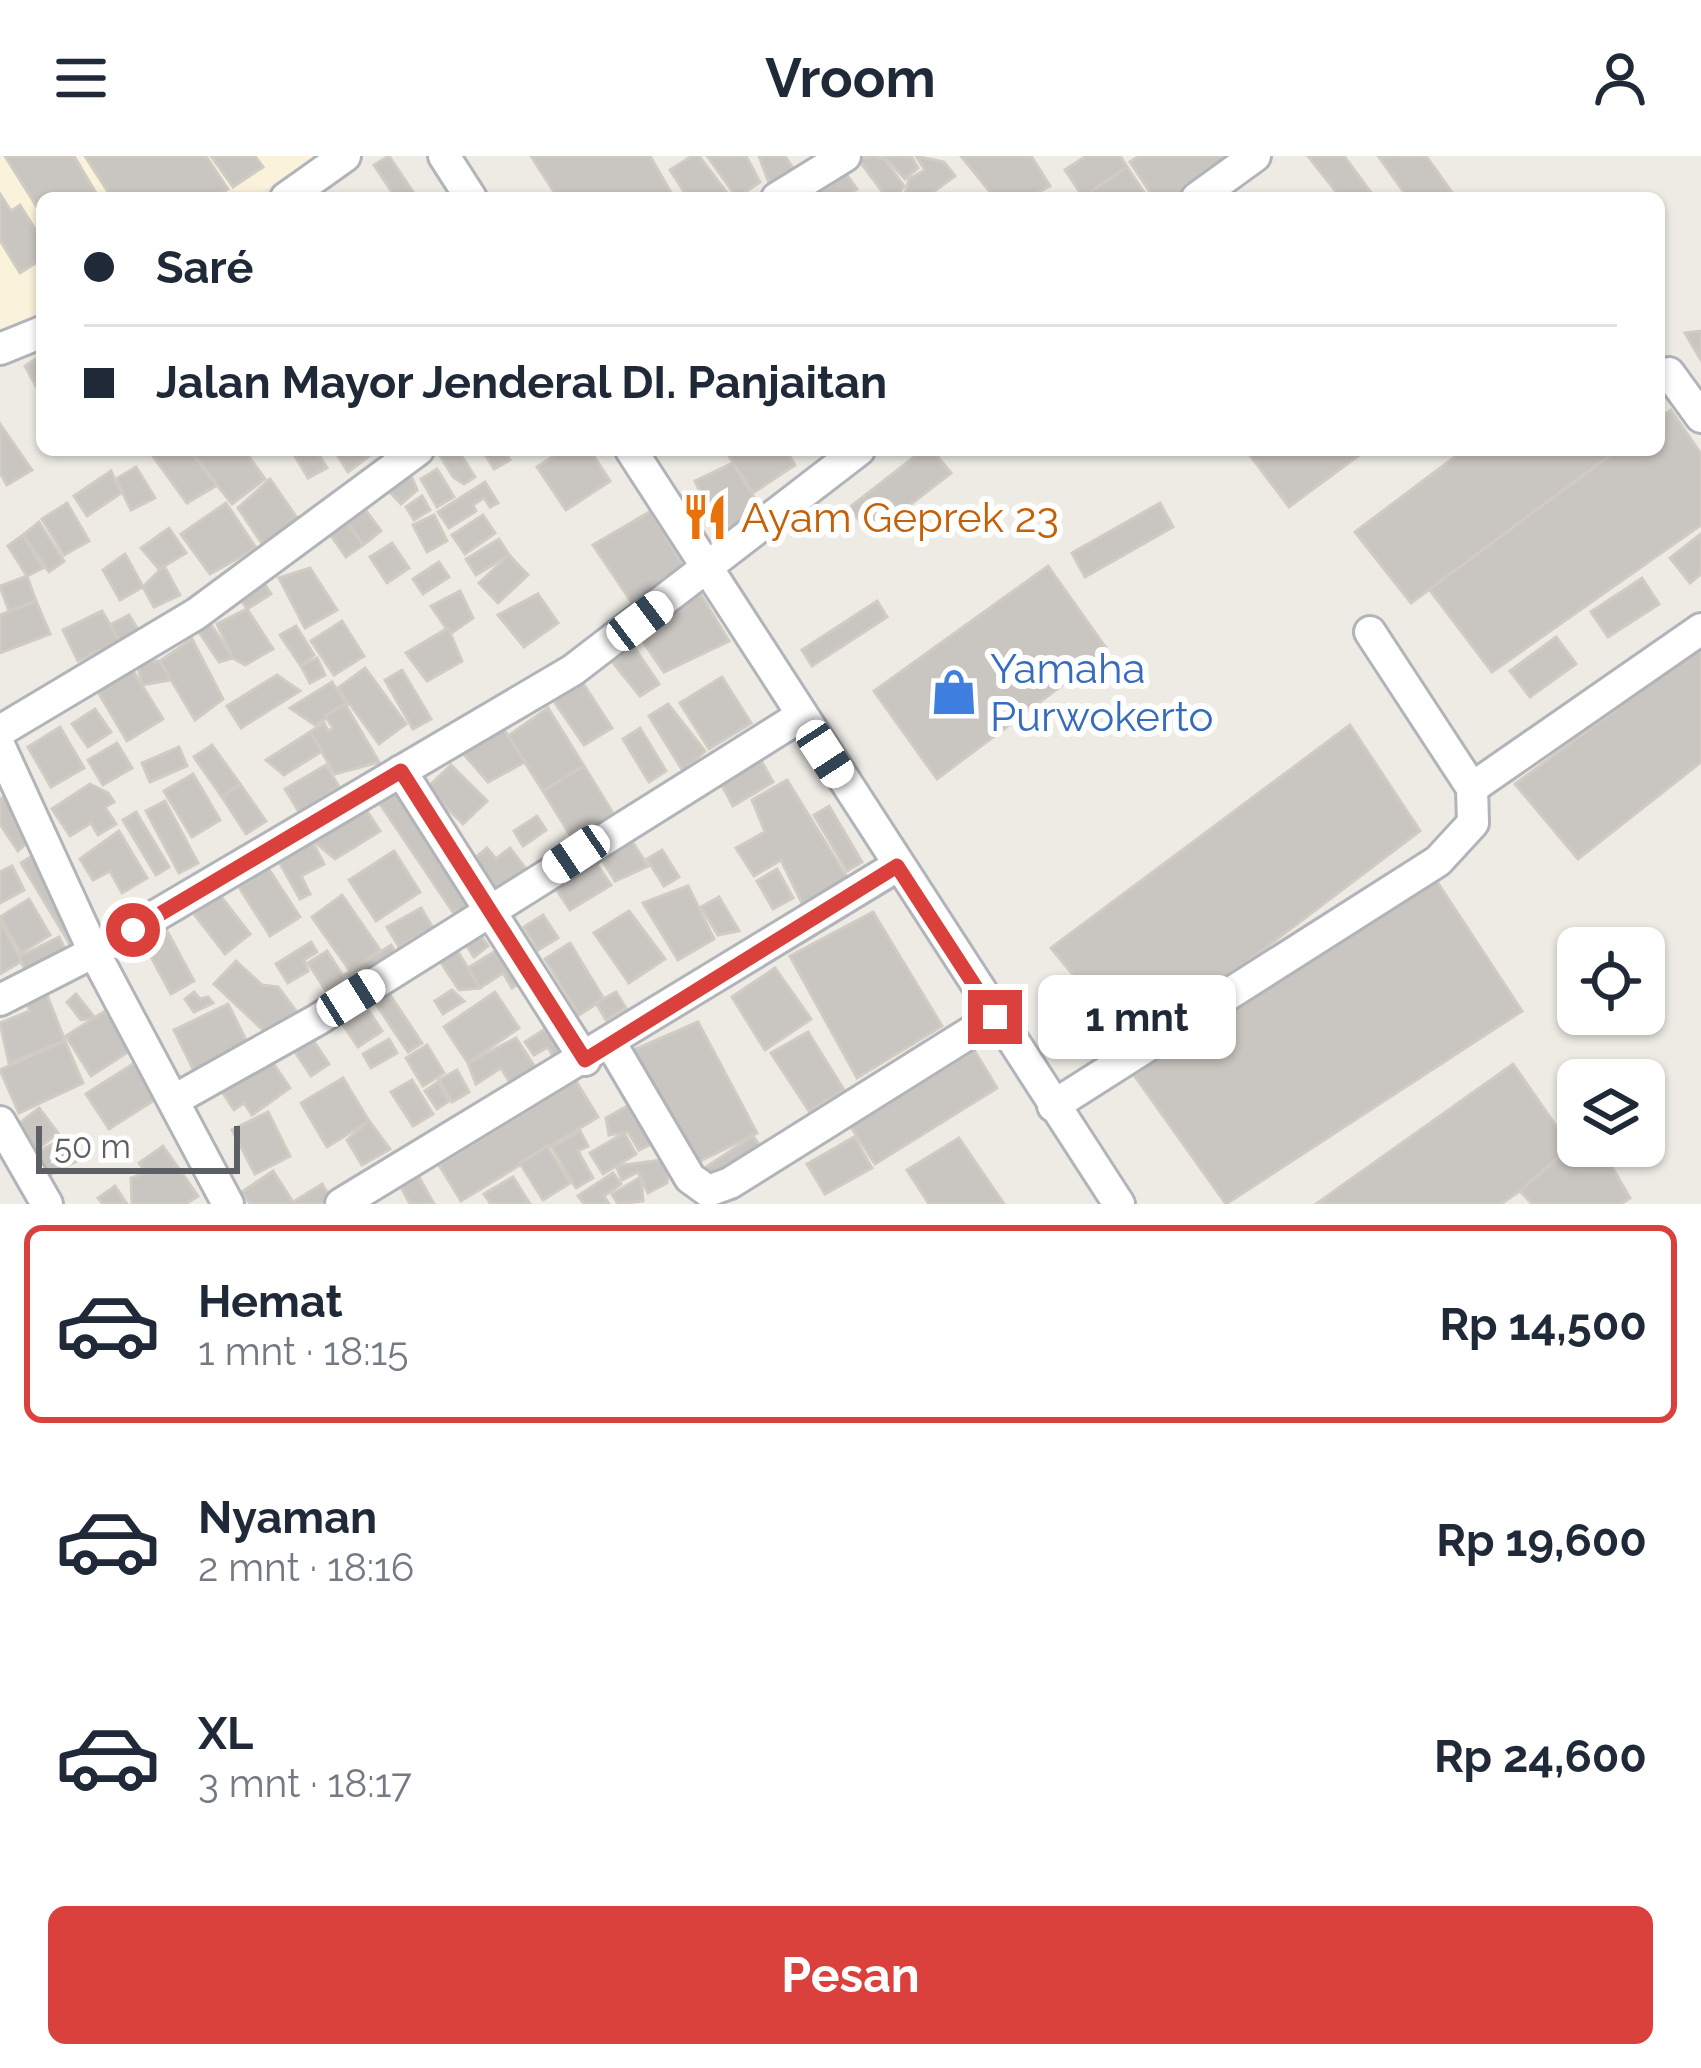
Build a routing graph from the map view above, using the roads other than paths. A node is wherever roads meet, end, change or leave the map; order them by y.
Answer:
1 (345, 156) edge
2 (444, 156) edge
3 (845, 156) edge
4 (1255, 156) edge
5 (294, 192) edge
6 (467, 192) edge
7 (787, 192) edge
8 (1205, 192) edge
9 (36, 334) edge
10 (0, 349) edge
11 (1669, 374) dead end
12 (1701, 417) edge
13 (410, 456) edge
14 (635, 456) edge
15 (852, 456) edge
16 (708, 571) junction
17 (1701, 629) edge
18 (1370, 632) dead end
19 (800, 716) junction
20 (0, 730) edge
21 (0, 747) edge
22 (401, 771) junction
23 (1472, 788) junction
24 (897, 866) junction
25 (489, 911) junction
26 (94, 952) junction
27 (0, 1000) edge
28 (995, 1017) junction
29 (598, 1051) junction
30 (176, 1100) junction
31 (1053, 1106) junction
32 (0, 1122) edge
33 (47, 1204) edge
34 (228, 1204) edge
35 (341, 1204) edge
36 (1119, 1204) edge

1 - 5 street
2 - 6 street
3 - 7 street
4 - 8 street
9 - 10 street
11 - 12 street
13 - 20 street
14 - 16 street
15 - 16 street
16 - 19 street
16 - 22 street
17 - 23 street
18 - 23 street
19 - 24 street
19 - 25 street
21 - 26 street
22 - 25 street
22 - 26 street
23 - 31 street
24 - 28 street
24 - 29 street
25 - 29 street
25 - 30 street
26 - 27 street
26 - 30 street
28 - 29 street
28 - 31 street
29 - 35 street
30 - 34 street
31 - 36 street
32 - 33 street

